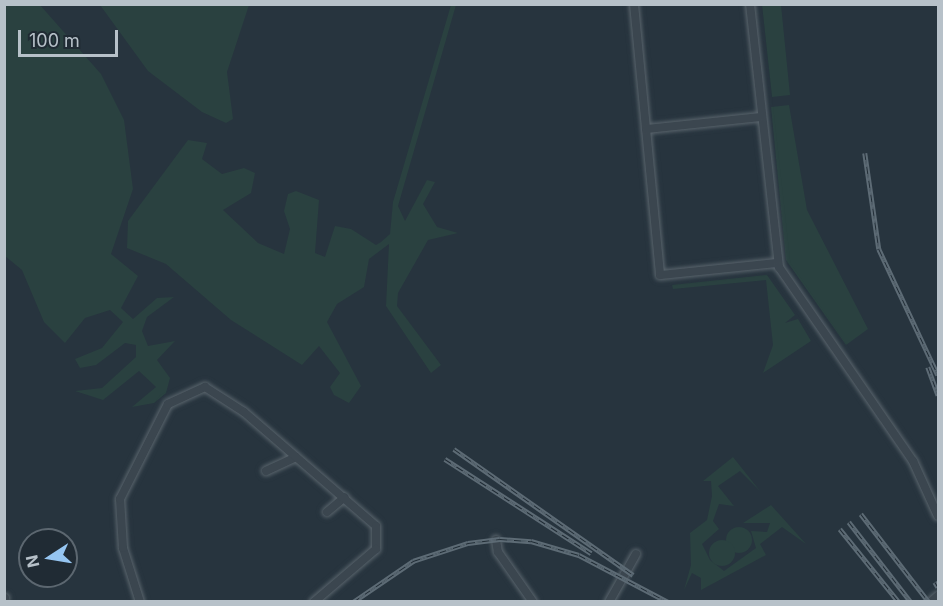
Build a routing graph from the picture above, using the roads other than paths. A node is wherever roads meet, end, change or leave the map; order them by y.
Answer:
1 (634, 4) edge
2 (750, 4) edge
3 (761, 117) junction
4 (646, 129) junction
5 (777, 263) junction
6 (296, 457) junction
7 (266, 471) dead end
8 (345, 497) junction
9 (327, 512) dead end
10 (939, 516) edge
11 (496, 540) dead end
12 (636, 554) dead end
13 (939, 596) edge
14 (140, 602) edge
15 (314, 602) edge
16 (533, 602) edge
17 (609, 602) edge
18 (931, 602) edge

1 - 4 street
2 - 3 street
3 - 4 street
3 - 5 street
4 - 5 street
5 - 10 street
6 - 7 street
6 - 8 street
6 - 14 street
8 - 9 street
8 - 15 street
11 - 16 street
12 - 17 street
13 - 18 street

